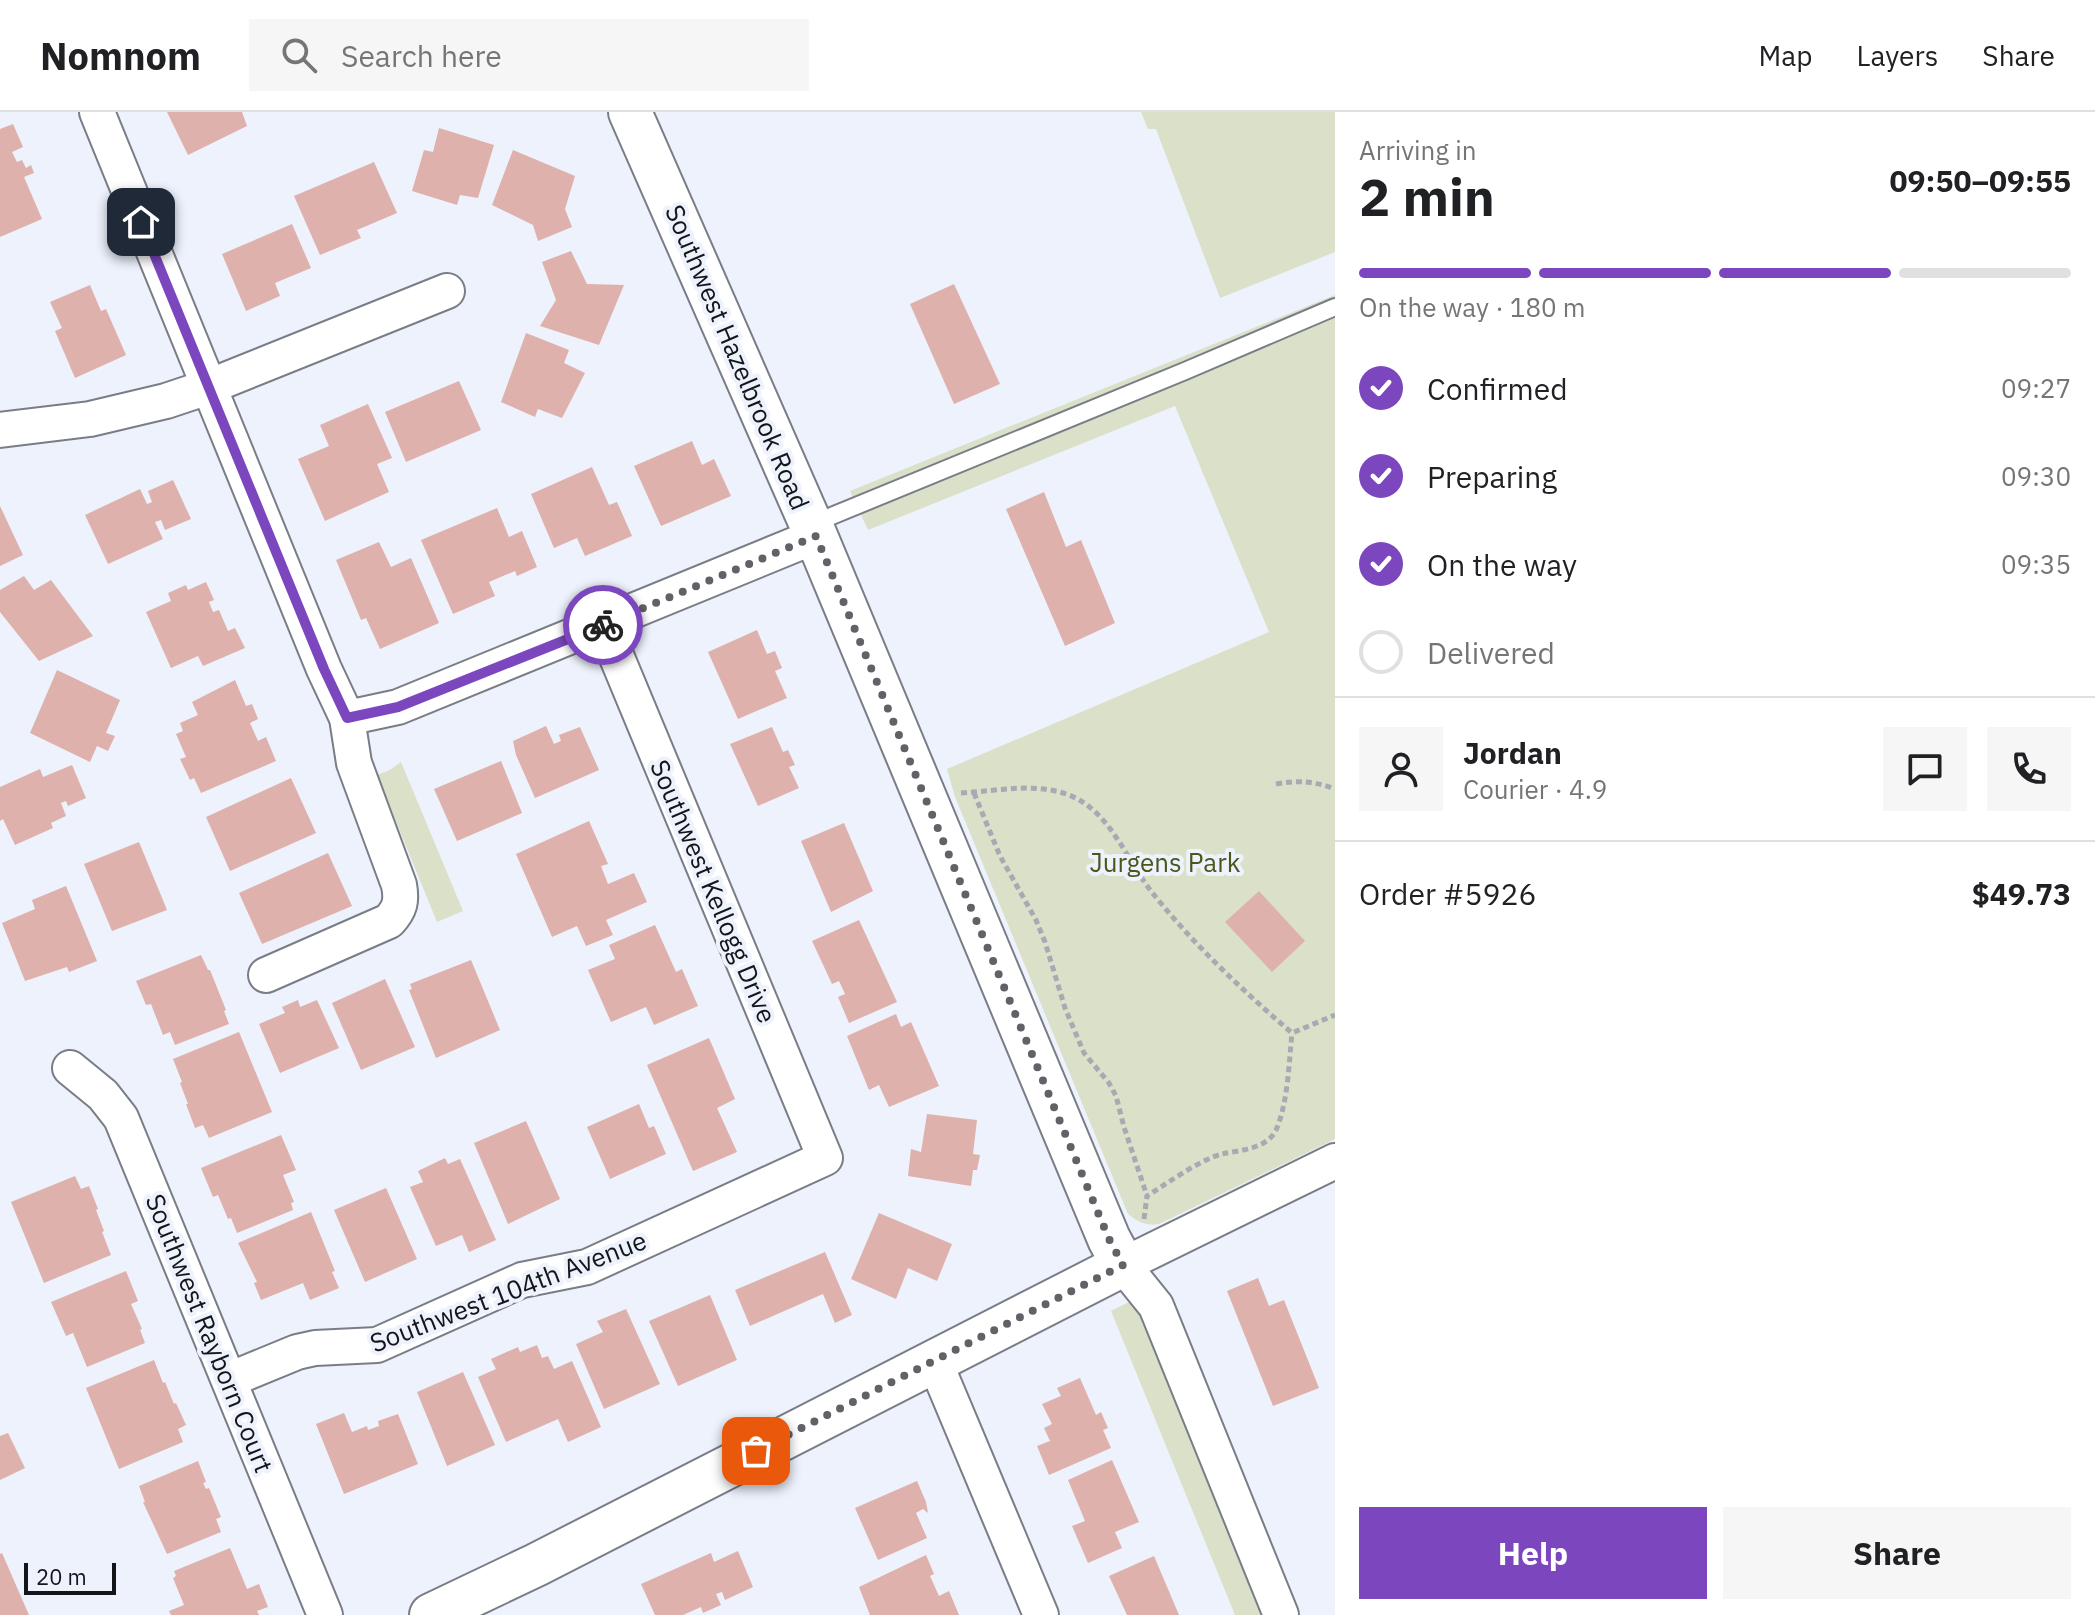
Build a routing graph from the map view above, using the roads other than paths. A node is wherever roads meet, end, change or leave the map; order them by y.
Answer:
1 (97, 112) edge
2 (630, 112) edge
3 (447, 291) dead end
4 (1335, 307) edge
5 (208, 387) junction
6 (0, 430) edge
7 (813, 530) junction
8 (603, 624) junction
9 (347, 718) junction
10 (266, 975) dead end
11 (70, 1068) dead end
12 (825, 1158) joint
13 (1335, 1161) edge
14 (1123, 1265) junction
15 (934, 1360) junction
16 (229, 1380) junction
17 (325, 1615) edge
18 (431, 1615) edge
19 (1041, 1615) edge
20 (1281, 1615) edge

1 - 5 street
2 - 7 street, Southwest Hazelbrook Road
3 - 5 street
4 - 7 lane
5 - 6 street
5 - 9 street
7 - 8 street
7 - 14 street, Southwest Hazelbrook Road
8 - 9 street
8 - 12 street, Southwest Kellogg Drive
9 - 10 street
11 - 16 street, Southwest Rayborn Court
12 - 16 street, Southwest 104th Avenue
13 - 14 street
14 - 15 street
14 - 20 street, Southwest Hazelbrook Road
15 - 18 street
15 - 19 street
16 - 17 street, Southwest Rayborn Court

